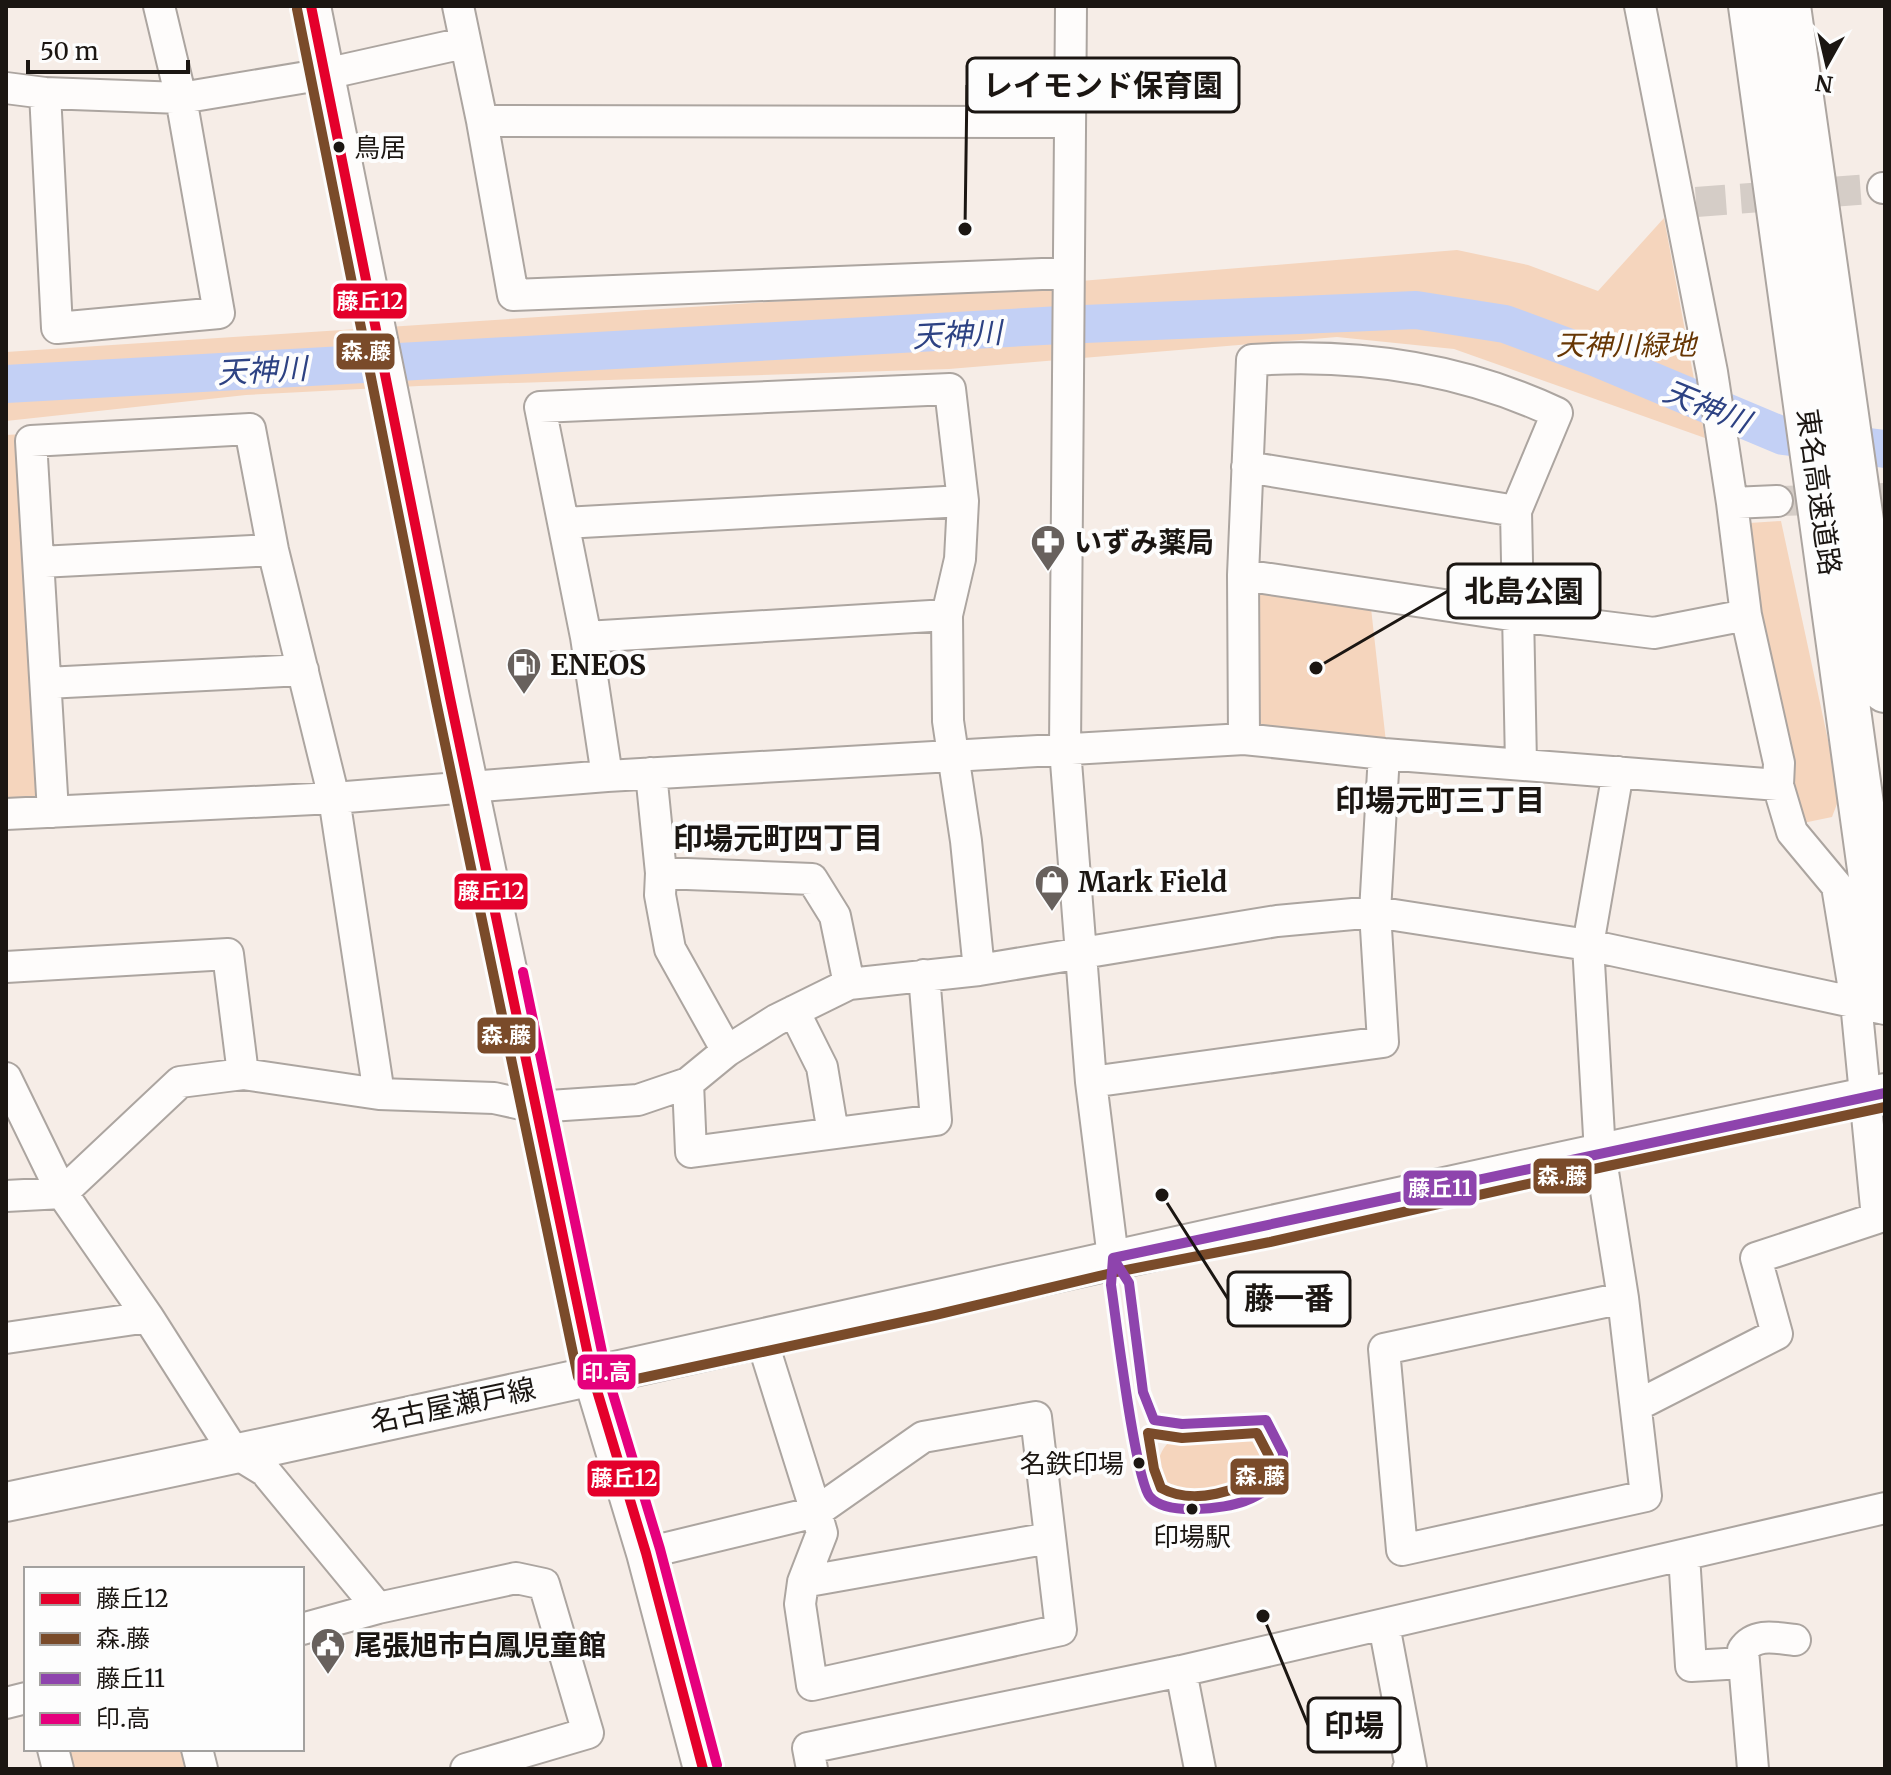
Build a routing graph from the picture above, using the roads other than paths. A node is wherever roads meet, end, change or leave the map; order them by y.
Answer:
1 (159, 6) edge
2 (311, 6) edge
3 (458, 6) edge
4 (1071, 6) edge
5 (1640, 6) edge
6 (1751, 6) edge
7 (1788, 6) edge
8 (464, 43) junction
9 (325, 74) junction
10 (6, 88) edge
11 (45, 93) junction
12 (181, 98) junction
13 (482, 121) junction
14 (1070, 122) junction
15 (1068, 282) junction
16 (1825, 402) junction
17 (1247, 467) junction
18 (1837, 484) junction
19 (963, 501) junction
20 (1777, 501) tunnel mouth
21 (1732, 503) junction
22 (1516, 511) junction
23 (564, 523) junction
24 (273, 550) junction
25 (40, 562) junction
26 (1243, 575) junction
27 (947, 615) junction
28 (1746, 615) junction
29 (1517, 616) junction
30 (586, 637) junction
31 (303, 670) junction
32 (46, 683) junction
33 (1885, 690) edge
34 (1244, 739) junction
35 (1065, 749) junction
36 (1384, 754) junction
37 (954, 755) junction
38 (1521, 764) junction
39 (1618, 772) junction
40 (651, 773) junction
41 (607, 776) junction
42 (1778, 785) junction
43 (471, 788) junction
44 (334, 798) junction
45 (53, 812) junction
46 (6, 814) edge
47 (661, 873) junction
48 (1375, 912) junction
49 (1588, 945) junction
50 (1081, 953) junction
51 (6, 967) edge
52 (979, 970) junction
53 (924, 975) junction
54 (849, 984) junction
55 (1875, 996) edge
56 (794, 1011) junction
57 (727, 1051) junction
58 (243, 1074) junction
59 (6, 1078) edge
60 (1091, 1082) junction
61 (688, 1083) junction
62 (379, 1094) junction
63 (1876, 1095) edge
64 (535, 1107) junction
65 (833, 1133) junction
66 (1600, 1153) junction
67 (62, 1193) junction
68 (6, 1196) edge
69 (1113, 1258) junction
70 (1623, 1298) junction
71 (148, 1317) junction
72 (761, 1337) junction
73 (6, 1338) edge
74 (592, 1374) junction
75 (1636, 1406) junction
76 (234, 1452) junction
77 (6, 1502) edge
78 (1885, 1508) edge
79 (816, 1512) junction
80 (1050, 1538) junction
81 (646, 1553) junction
82 (1684, 1555) junction
83 (803, 1582) junction
84 (378, 1608) junction
85 (1384, 1625) junction
86 (304, 1628) edge
87 (1795, 1640) dead end
88 (1743, 1663) junction
89 (1181, 1671) junction
90 (466, 1769) edge
91 (703, 1769) edge
92 (812, 1769) edge
93 (1200, 1769) edge
94 (1408, 1769) edge
95 (1753, 1769) edge

1 - 12 street
2 - 9 main road
3 - 8 street
4 - 14 street
5 - 21 street
6 - 16 highway, 東名高速道路
7 - 16 highway, 東名高速道路
8 - 9 street
8 - 13 street
9 - 12 street
9 - 43 main road
10 - 11 street
11 - 12 street
11 - 12 street
13 - 14 street
13 - 15 street
14 - 15 street
15 - 35 street
16 - 18 highway, 東名高速道路
17 - 22 street
17 - 22 street
17 - 26 street
18 - 33 highway, 東名高速道路
18 - 55 highway, 東名高速道路
19 - 23 street
19 - 23 street
19 - 27 street
20 - 21 street
21 - 28 street
22 - 29 street
23 - 30 street
24 - 25 street
24 - 25 street
24 - 31 street
25 - 32 street
26 - 29 street
26 - 34 street
27 - 30 street
27 - 37 street
28 - 29 street
28 - 42 street
29 - 38 street
30 - 41 street
31 - 32 street
31 - 44 street
32 - 45 street
34 - 35 street
34 - 36 street
35 - 37 street
35 - 50 street
36 - 38 street
36 - 48 street
37 - 40 street
37 - 52 street
38 - 39 street
39 - 42 street
39 - 49 street
40 - 41 street
40 - 47 street
41 - 43 street
42 - 55 street
43 - 44 street
43 - 64 main road
44 - 45 street
44 - 62 street
45 - 46 street
47 - 54 street
47 - 57 street
48 - 49 street
48 - 50 street
48 - 60 street
49 - 55 street
49 - 66 street
50 - 52 street
50 - 60 street
51 - 58 street
52 - 53 street
53 - 54 street
53 - 65 street
54 - 56 street
55 - 63 street
56 - 57 street
56 - 65 street
57 - 61 street
58 - 62 street
58 - 67 street
59 - 67 street
60 - 69 street
61 - 64 street
61 - 65 street
62 - 64 street
63 - 66 main road, 名古屋瀬戸線
63 - 75 street
64 - 74 main road
66 - 69 main road, 名古屋瀬戸線
66 - 70 street
67 - 68 street
67 - 71 street
69 - 72 main road, 名古屋瀬戸線
70 - 75 street
70 - 75 street
71 - 73 street
71 - 76 street
72 - 74 main road, 名古屋瀬戸線
72 - 79 street
74 - 76 main road, 名古屋瀬戸線
74 - 81 main road
76 - 77 main road, 名古屋瀬戸線
76 - 84 street
78 - 82 street
79 - 80 street
79 - 81 street
79 - 83 street
80 - 83 street
80 - 83 street
81 - 91 main road
82 - 85 street
82 - 88 street
84 - 86 street
84 - 90 street
85 - 89 street
85 - 94 street
87 - 88 street
88 - 95 street
89 - 92 street
89 - 93 street

